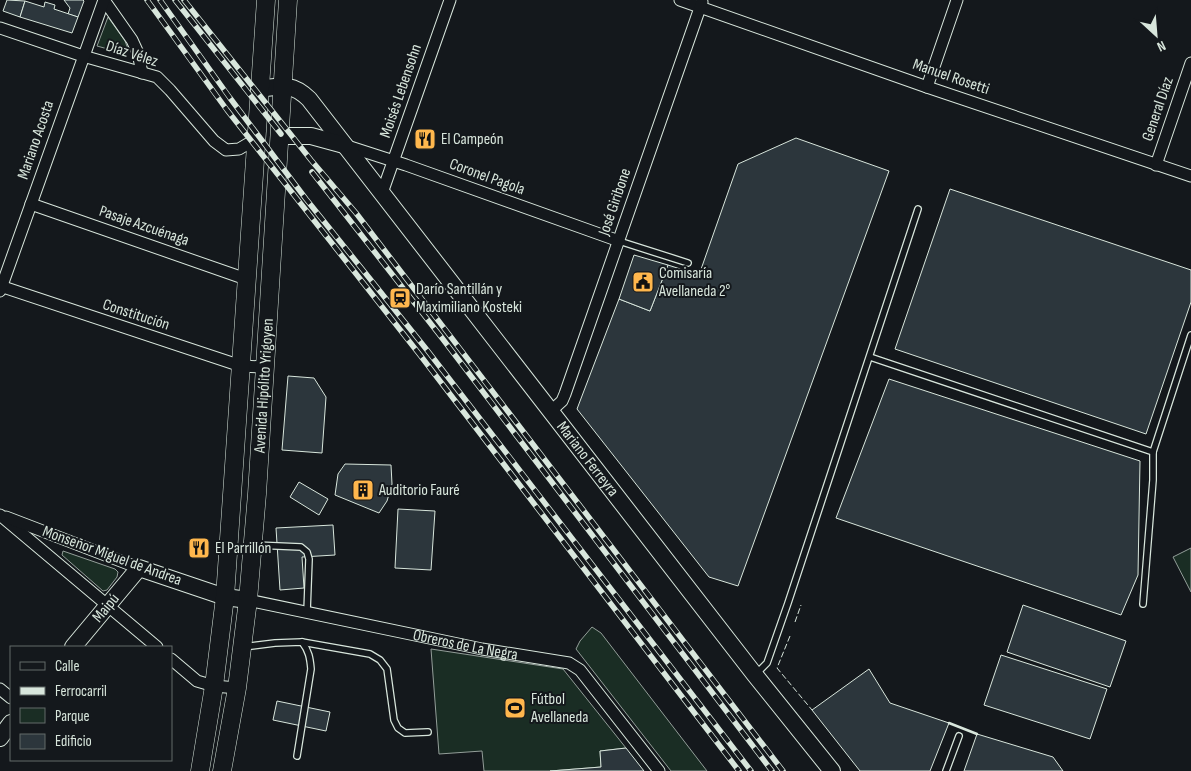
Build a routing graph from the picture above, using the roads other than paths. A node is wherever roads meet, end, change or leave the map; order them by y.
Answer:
1 (104, 0) edge
2 (266, 0) edge
3 (288, 0) edge
4 (450, 0) edge
5 (680, 0) edge
6 (957, 0) edge
7 (702, 4) edge
8 (0, 28) edge
9 (83, 56) junction
10 (1191, 63) edge
11 (142, 73) junction
12 (282, 86) junction
13 (927, 87) junction
14 (259, 89) junction
15 (280, 136) junction
16 (256, 139) junction
17 (344, 145) junction
18 (394, 160) junction
19 (1156, 165) junction
20 (1191, 176) edge
21 (382, 193) junction
22 (31, 204) junction
23 (918, 209) dead end
24 (619, 242) junction
25 (688, 263) dead end
26 (246, 279) junction
27 (0, 288) edge
28 (1191, 335) edge
29 (870, 357) junction
30 (241, 366) junction
31 (264, 367) junction
32 (551, 411) junction
33 (1153, 452) junction
34 (0, 515) edge
35 (252, 545) junction
36 (139, 568) junction
37 (225, 596) junction
38 (248, 600) junction
39 (1143, 604) dead end
40 (108, 605) junction
41 (306, 612) junction
42 (302, 642) junction
43 (74, 646) edge
44 (156, 646) edge
45 (241, 648) junction
46 (172, 660) edge
47 (755, 675) junction
48 (214, 686) junction
49 (0, 688) edge
50 (237, 688) junction
51 (10, 697) edge
52 (10, 724) edge
53 (428, 732) dead end
54 (959, 736) dead end
55 (0, 738) edge
56 (297, 756) dead end
57 (200, 771) edge
58 (222, 771) edge
59 (659, 771) edge
60 (832, 771) edge
61 (946, 771) edge

1 - 9 street, Mariano Acosta
1 - 11 street
2 - 14 main road, Avenida Hipólito Yrigoyen
3 - 12 main road, Avenida Hipólito Yrigoyen
4 - 18 street, Moisés Lebensohn
5 - 7 street, Manuel Rosetti
6 - 13 street
7 - 13 street, Manuel Rosetti
7 - 24 street, José Giribone
8 - 9 street, Díaz Vélez
9 - 11 street, Díaz Vélez
9 - 22 street, Mariano Acosta
10 - 19 street, General Díaz
11 - 16 street, Díaz Vélez
12 - 14 street, Mariano Ferreyra
12 - 15 main road, Avenida Hipólito Yrigoyen
12 - 17 street, Mariano Ferreyra
13 - 19 street, Manuel Rosetti
14 - 16 main road, Avenida Hipólito Yrigoyen
15 - 17 street
15 - 31 main road, Avenida Hipólito Yrigoyen
16 - 26 main road, Avenida Hipólito Yrigoyen
17 - 18 street, Coronel Pagola
17 - 21 street, Mariano Ferreyra
18 - 21 street, Moisés Lebensohn
18 - 24 street, Coronel Pagola
19 - 20 street, Manuel Rosetti
21 - 32 street, Mariano Ferreyra
22 - 26 street, Pasaje Azcuénaga
22 - 27 street, Mariano Acosta
23 - 29 lane
24 - 25 lane
24 - 32 street, José Giribone
26 - 30 main road, Avenida Hipólito Yrigoyen
27 - 30 street, Constitución
28 - 33 lane
29 - 33 lane
29 - 47 lane
30 - 31 street, Constitución
30 - 37 main road, Avenida Hipólito Yrigoyen
31 - 35 main road, Avenida Hipólito Yrigoyen
32 - 47 street, Mariano Ferreyra
33 - 39 lane
34 - 36 street, Monseñor Miguel de Andrea
34 - 40 street
35 - 38 main road, Avenida Hipólito Yrigoyen
35 - 41 lane
36 - 37 street, Monseñor Miguel de Andrea
36 - 40 street, Maipú
37 - 38 street, Obreros de La Negra
37 - 48 main road, Avenida Hipólito Yrigoyen
38 - 41 street, Obreros de La Negra
38 - 45 main road, Avenida Hipólito Yrigoyen
40 - 43 street, Maipú
40 - 44 street
41 - 59 street, Obreros de La Negra
42 - 45 lane
42 - 53 lane
42 - 56 lane
45 - 50 main road, Avenida Hipólito Yrigoyen
46 - 48 street
47 - 60 street, Mariano Ferreyra
48 - 50 street
48 - 57 main road, Avenida Hipólito Yrigoyen
49 - 51 street
50 - 58 main road, Avenida Hipólito Yrigoyen
52 - 55 street
54 - 61 lane

